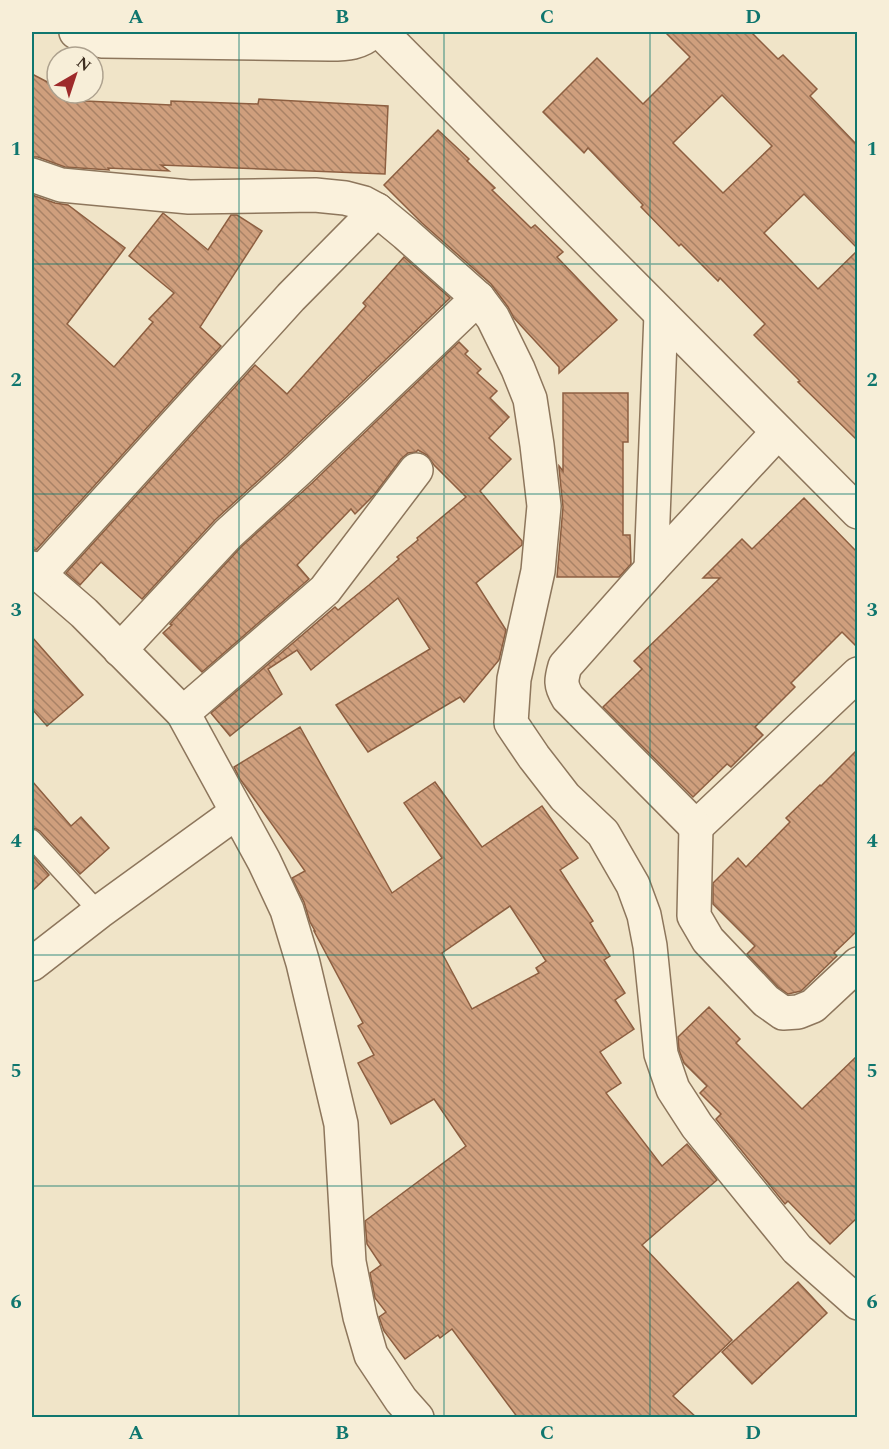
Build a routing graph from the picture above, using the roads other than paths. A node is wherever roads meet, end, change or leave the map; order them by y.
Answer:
1 (76, 32) edge
2 (372, 32) edge
3 (381, 32) edge
4 (32, 175) edge
5 (377, 210) junction
6 (478, 298) junction
7 (661, 314) junction
8 (778, 432) junction
9 (416, 470) dead end
10 (858, 512) edge
11 (651, 569) junction
12 (35, 572) edge
13 (120, 650) junction
14 (858, 674) edge
15 (183, 713) junction
16 (237, 812) junction
17 (696, 827) junction
18 (32, 838) edge
19 (99, 912) junction
20 (32, 964) edge
21 (858, 964) edge
22 (858, 1303) edge
23 (417, 1418) edge

1 - 2 street
3 - 7 street
4 - 5 street
5 - 6 street
5 - 12 street
6 - 13 street
6 - 22 street
7 - 8 street
7 - 11 street
8 - 10 street
8 - 11 street
9 - 15 street
11 - 17 street
12 - 13 street
13 - 15 street
14 - 17 street
15 - 16 street
16 - 19 street
16 - 23 street
17 - 21 street
18 - 19 lane
19 - 20 street

